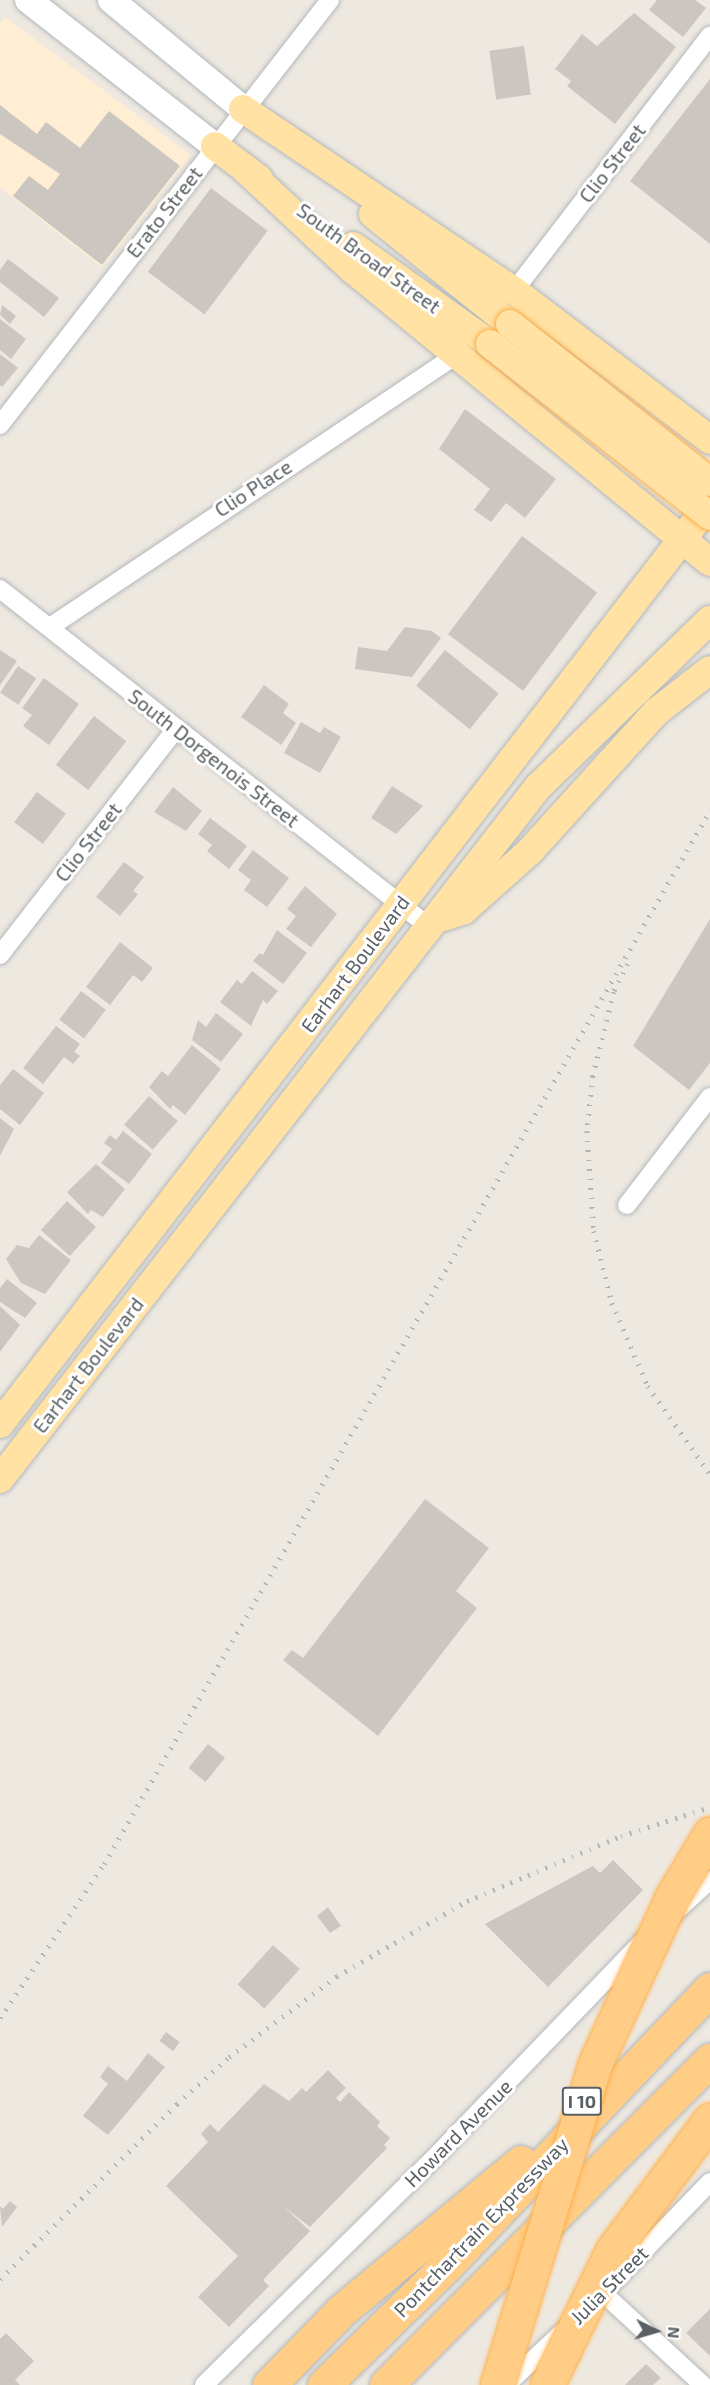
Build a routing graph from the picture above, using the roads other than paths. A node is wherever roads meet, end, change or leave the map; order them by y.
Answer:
1 (28, 0) edge
2 (111, 0) edge
3 (330, 0) edge
4 (710, 36) edge
5 (243, 109) junction
6 (215, 146) junction
7 (243, 167) junction
8 (514, 291) junction
9 (459, 353) junction
10 (655, 399) junction
11 (0, 424) edge
12 (710, 440) edge
13 (601, 472) junction
14 (710, 482) edge
15 (710, 503) edge
16 (710, 516) edge
17 (681, 540) junction
18 (710, 562) edge
19 (0, 589) edge
20 (710, 620) edge
21 (50, 627) junction
22 (710, 670) edge
23 (176, 729) junction
24 (401, 904) junction
25 (431, 923) junction
26 (0, 955) edge
27 (710, 1097) edge
28 (202, 1165) junction
29 (227, 1186) junction
30 (627, 1205) dead end
31 (2, 1416) edge
32 (34, 1436) junction
33 (0, 1479) edge
34 (710, 1834) edge
35 (710, 1880) edge
36 (710, 1989) edge
37 (710, 2060) edge
38 (629, 2073) junction
39 (710, 2121) edge
40 (710, 2182) edge
41 (603, 2293) junction
42 (448, 2325) junction
43 (204, 2385) edge
44 (269, 2385) edge
45 (324, 2385) edge
46 (386, 2385) edge
47 (404, 2385) edge
48 (496, 2385) edge
49 (506, 2385) edge
50 (547, 2385) edge
51 (703, 2385) edge

1 - 6 main road, South Broad Street
2 - 5 main road, South Broad Street
3 - 5 street, Erato Street
4 - 8 street, Clio Street
5 - 6 street, Erato Street
5 - 8 main road
5 - 14 main road, South Broad Street, bridge
6 - 7 main road, South Broad Street
6 - 11 street, Erato Street
7 - 9 main road
7 - 16 main road, South Broad Street, bridge
8 - 10 main road
9 - 13 main road
9 - 21 street, Clio Place
10 - 12 main road
10 - 13 street
13 - 17 main road
15 - 17 main road, Earhart Boulevard
17 - 18 main road
17 - 24 main road, Earhart Boulevard
19 - 21 street, South Dorgenois Street
20 - 25 main road, Earhart Boulevard
21 - 23 street, South Dorgenois Street
22 - 25 main road
23 - 24 street, South Dorgenois Street
23 - 26 street, Clio Street
24 - 25 street, South Dorgenois Street
24 - 28 main road, Earhart Boulevard
25 - 29 main road, Earhart Boulevard
27 - 30 street
28 - 29 main road
28 - 31 main road, Earhart Boulevard
29 - 32 main road, Earhart Boulevard
31 - 32 street
32 - 33 main road, Earhart Boulevard
34 - 48 highway, I 10, bridge
35 - 43 street, Howard Avenue
36 - 38 highway, Pontchartrain Expressway
37 - 42 highway
38 - 44 highway
38 - 45 highway, Pontchartrain Expressway
39 - 50 highway, bridge
40 - 41 street, Julia Street
41 - 49 street, Julia Street
41 - 51 street
42 - 46 highway
42 - 47 highway

